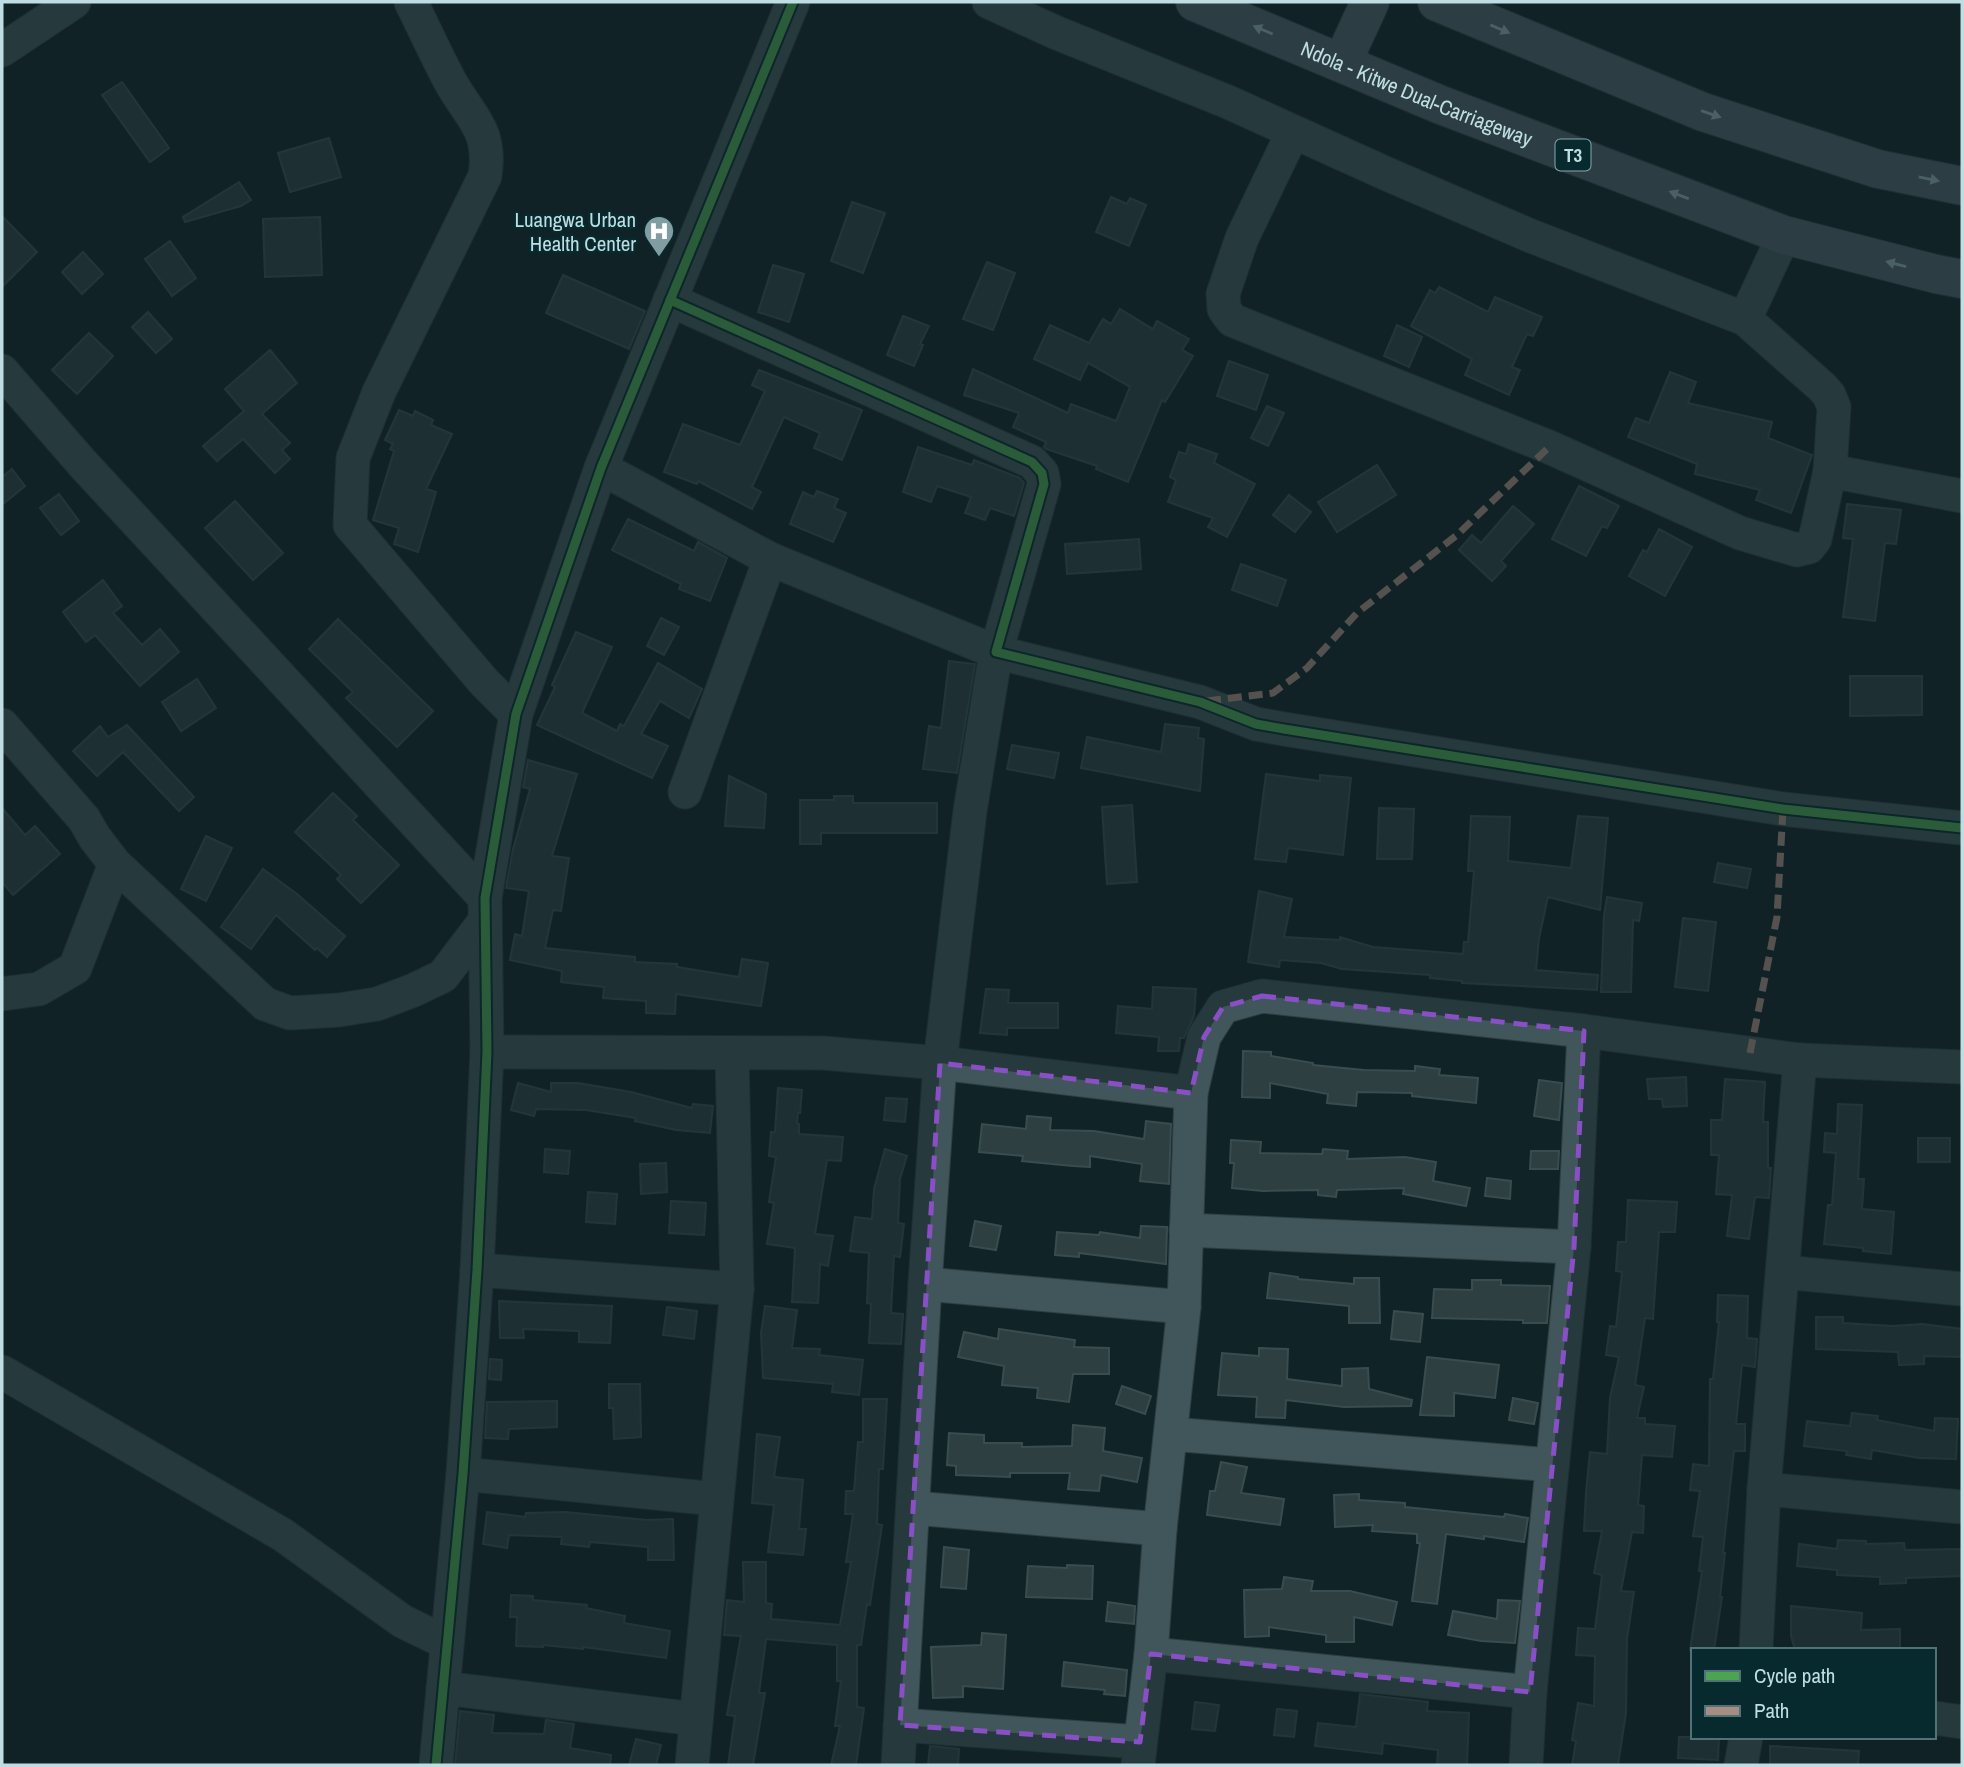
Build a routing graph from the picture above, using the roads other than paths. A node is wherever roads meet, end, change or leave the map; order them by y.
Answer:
1 (74, 2) edge
2 (411, 2) edge
3 (793, 2) edge
4 (989, 2) edge
5 (1195, 2) edge
6 (1370, 2) edge
7 (1437, 2) edge
8 (2, 50) edge
9 (1342, 64) junction
10 (1293, 132) junction
11 (1962, 186) edge
12 (1784, 235) junction
13 (1962, 279) edge
14 (670, 300) junction
15 (1745, 319) junction
16 (2, 371) edge
17 (601, 468) junction
18 (1830, 471) junction
19 (1962, 496) edge
20 (770, 559) junction
21 (996, 652) junction
22 (516, 714) junction
23 (2, 725) edge
24 (685, 792) dead end
25 (1962, 828) edge
26 (115, 864) junction
27 (485, 910) junction
28 (2, 994) edge
29 (1584, 1031) junction
30 (487, 1052) junction
31 (732, 1055) junction
32 (1800, 1060) junction
33 (940, 1063) junction
34 (1962, 1068) edge
35 (1191, 1093) junction
36 (1186, 1230) junction
37 (1574, 1247) junction
38 (477, 1270) junction
39 (1783, 1272) junction
40 (925, 1283) junction
41 (737, 1289) junction
42 (1962, 1289) edge
43 (1184, 1307) junction
44 (2, 1372) edge
45 (1171, 1434) junction
46 (1552, 1465) junction
47 (463, 1474) junction
48 (1764, 1489) junction
49 (716, 1499) junction
50 (1962, 1507) edge
51 (914, 1508) junction
52 (1160, 1530) junction
53 (447, 1643) junction
54 (1756, 1648) edge
55 (1151, 1654) junction
56 (443, 1688) junction
57 (1530, 1692) junction
58 (1936, 1718) edge
59 (695, 1719) junction
60 (1962, 1722) edge
61 (900, 1725) junction
62 (1746, 1739) edge
63 (1139, 1754) edge
64 (436, 1765) edge
65 (692, 1765) edge
66 (898, 1765) edge
67 (1526, 1765) edge
68 (1741, 1765) edge

1 - 8 street
2 - 22 street
3 - 14 street
4 - 10 street
9 -> 5 highway, Ndola - Kitwe Dual-Carriageway / T3
6 - 9 highway
7 -> 11 highway
12 -> 9 highway, Ndola - Kitwe Dual-Carriageway / T3
10 - 15 street
10 - 18 street
13 -> 12 highway, Ndola - Kitwe Dual-Carriageway / T3
12 - 15 street
14 - 17 street
14 - 21 street
15 - 18 street
16 - 27 street
17 - 20 street
17 - 22 street
18 - 19 street
20 - 21 street
20 - 24 street
21 - 25 street
21 - 33 street
22 - 27 street
23 - 26 street
26 - 27 street
26 - 28 street
27 - 30 street
29 - 32 street
29 - 35 street
29 - 37 street
30 - 31 street
30 - 38 street
31 - 33 street
31 - 41 street
32 - 34 street
32 - 39 street
33 - 35 street
33 - 40 street
35 - 36 street
36 - 37 street
36 - 43 street
37 - 46 street
38 - 41 street
38 - 47 street
39 - 42 street
39 - 48 street
40 - 43 street
40 - 51 street
41 - 49 street
43 - 45 street
44 - 53 street
45 - 46 street
45 - 52 street
46 - 57 street
47 - 49 street
47 - 53 street
48 - 50 street
48 - 54 street
49 - 59 street
51 - 52 street
51 - 61 street
52 - 55 street
53 - 56 street
55 - 57 street
55 - 63 street
56 - 59 street
56 - 64 street
57 - 67 street
58 - 60 street
59 - 65 street
61 - 63 street
61 - 66 street
62 - 68 street

